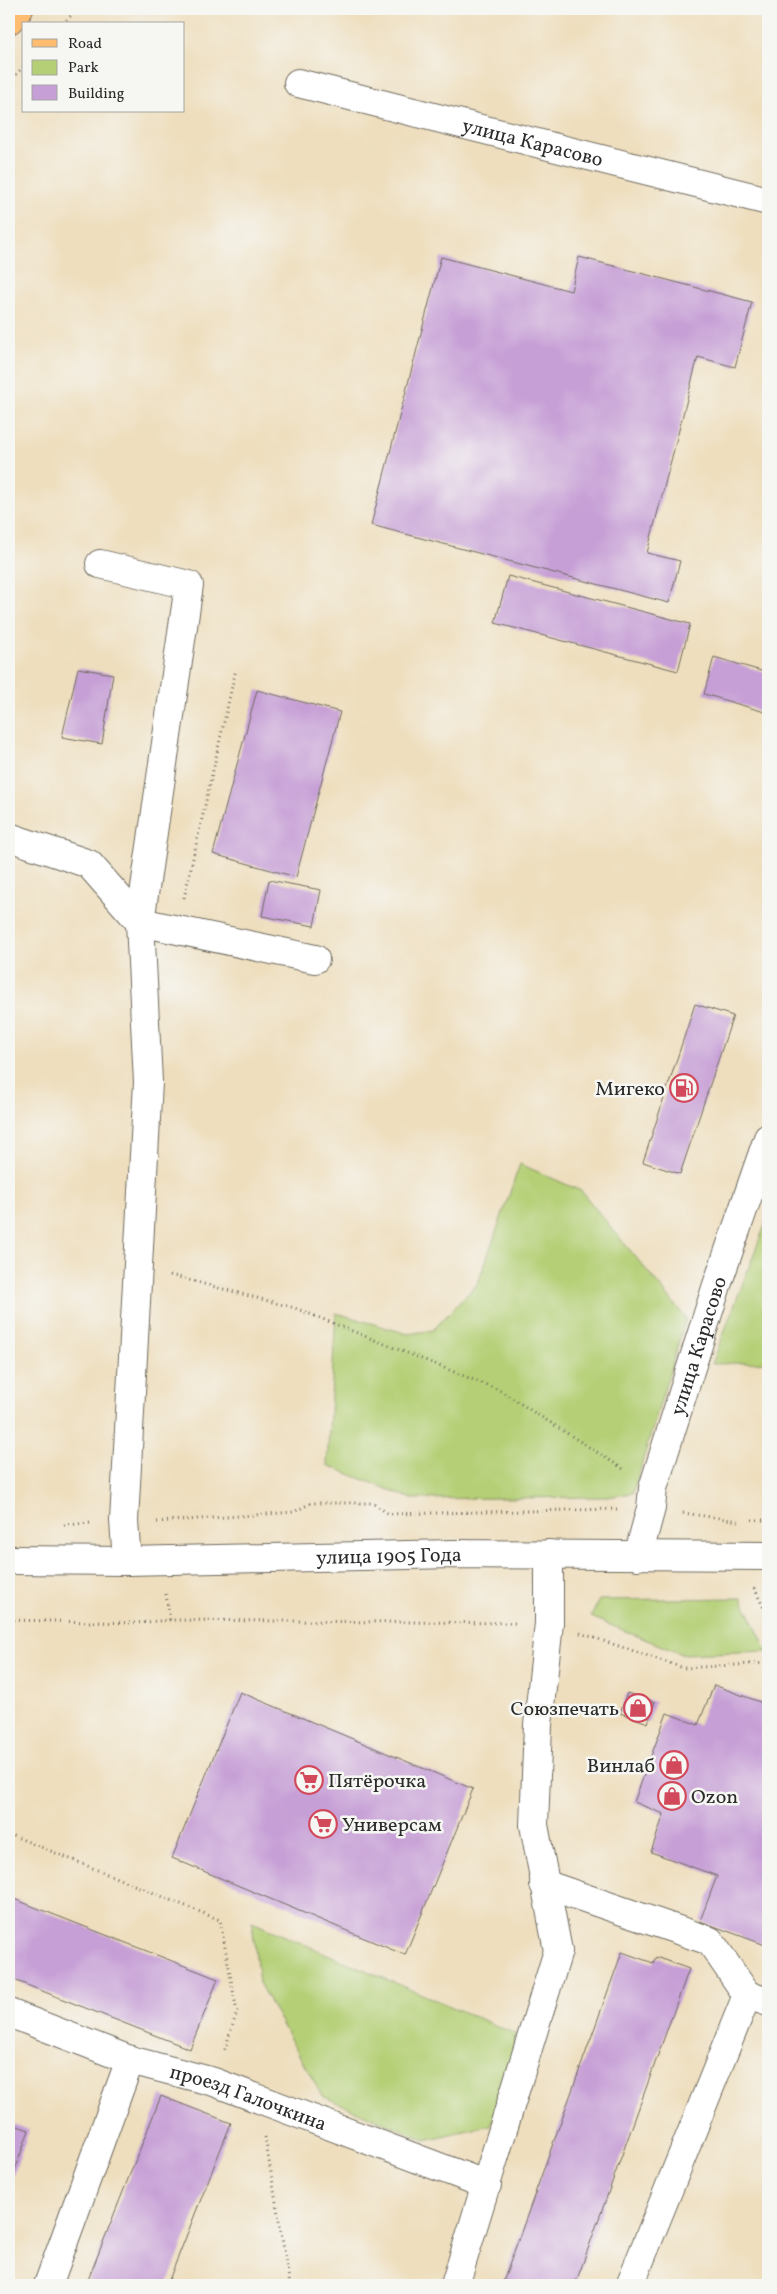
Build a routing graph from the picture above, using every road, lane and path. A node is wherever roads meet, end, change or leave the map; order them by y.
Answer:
1 (20, 9) edge
2 (76, 9) edge
3 (9, 20) edge
4 (65, 22) edge
5 (22, 68) edge
6 (9, 82) edge
7 (298, 83) dead end
8 (768, 201) edge
9 (100, 564) dead end
10 (9, 837) edge
11 (140, 922) junction
12 (315, 959) dead end
13 (768, 1138) edge
14 (164, 1274) dead end
15 (653, 1488) junction
16 (549, 1554) junction
17 (638, 1556) junction
18 (768, 1556) edge
19 (9, 1560) edge
20 (127, 1561) junction
21 (9, 1620) edge
22 (550, 1623) junction
23 (768, 1662) edge
24 (9, 1834) edge
25 (544, 1884) junction
26 (758, 1999) edge
27 (9, 2013) edge
28 (130, 2060) junction
29 (214, 2082) junction
30 (259, 2099) junction
31 (487, 2185) junction
32 (48, 2285) edge
33 (290, 2285) edge
34 (455, 2285) edge
35 (630, 2285) edge

1 - 3 main road
2 - 4 path
5 - 6 path
7 - 8 street, улица Карасово
9 - 11 street
10 - 11 street
11 - 12 street
11 - 20 street
13 - 15 street, улица Карасово
14 - 15 path
15 - 17 street, улица Карасово
16 - 17 street, улица 1905 Года
16 - 20 street, улица 1905 Года
16 - 22 street
17 - 18 street, улица 1905 Года
19 - 20 street, улица 1905 Года
21 - 22 path
22 - 23 path
22 - 25 street
24 - 29 path
25 - 26 street
25 - 31 street
26 - 35 street
27 - 28 street, проезд Галочкина
28 - 29 street, проезд Галочкина
28 - 32 street
29 - 30 street, проезд Галочкина
30 - 31 street, проезд Галочкина
30 - 33 path
31 - 34 street

